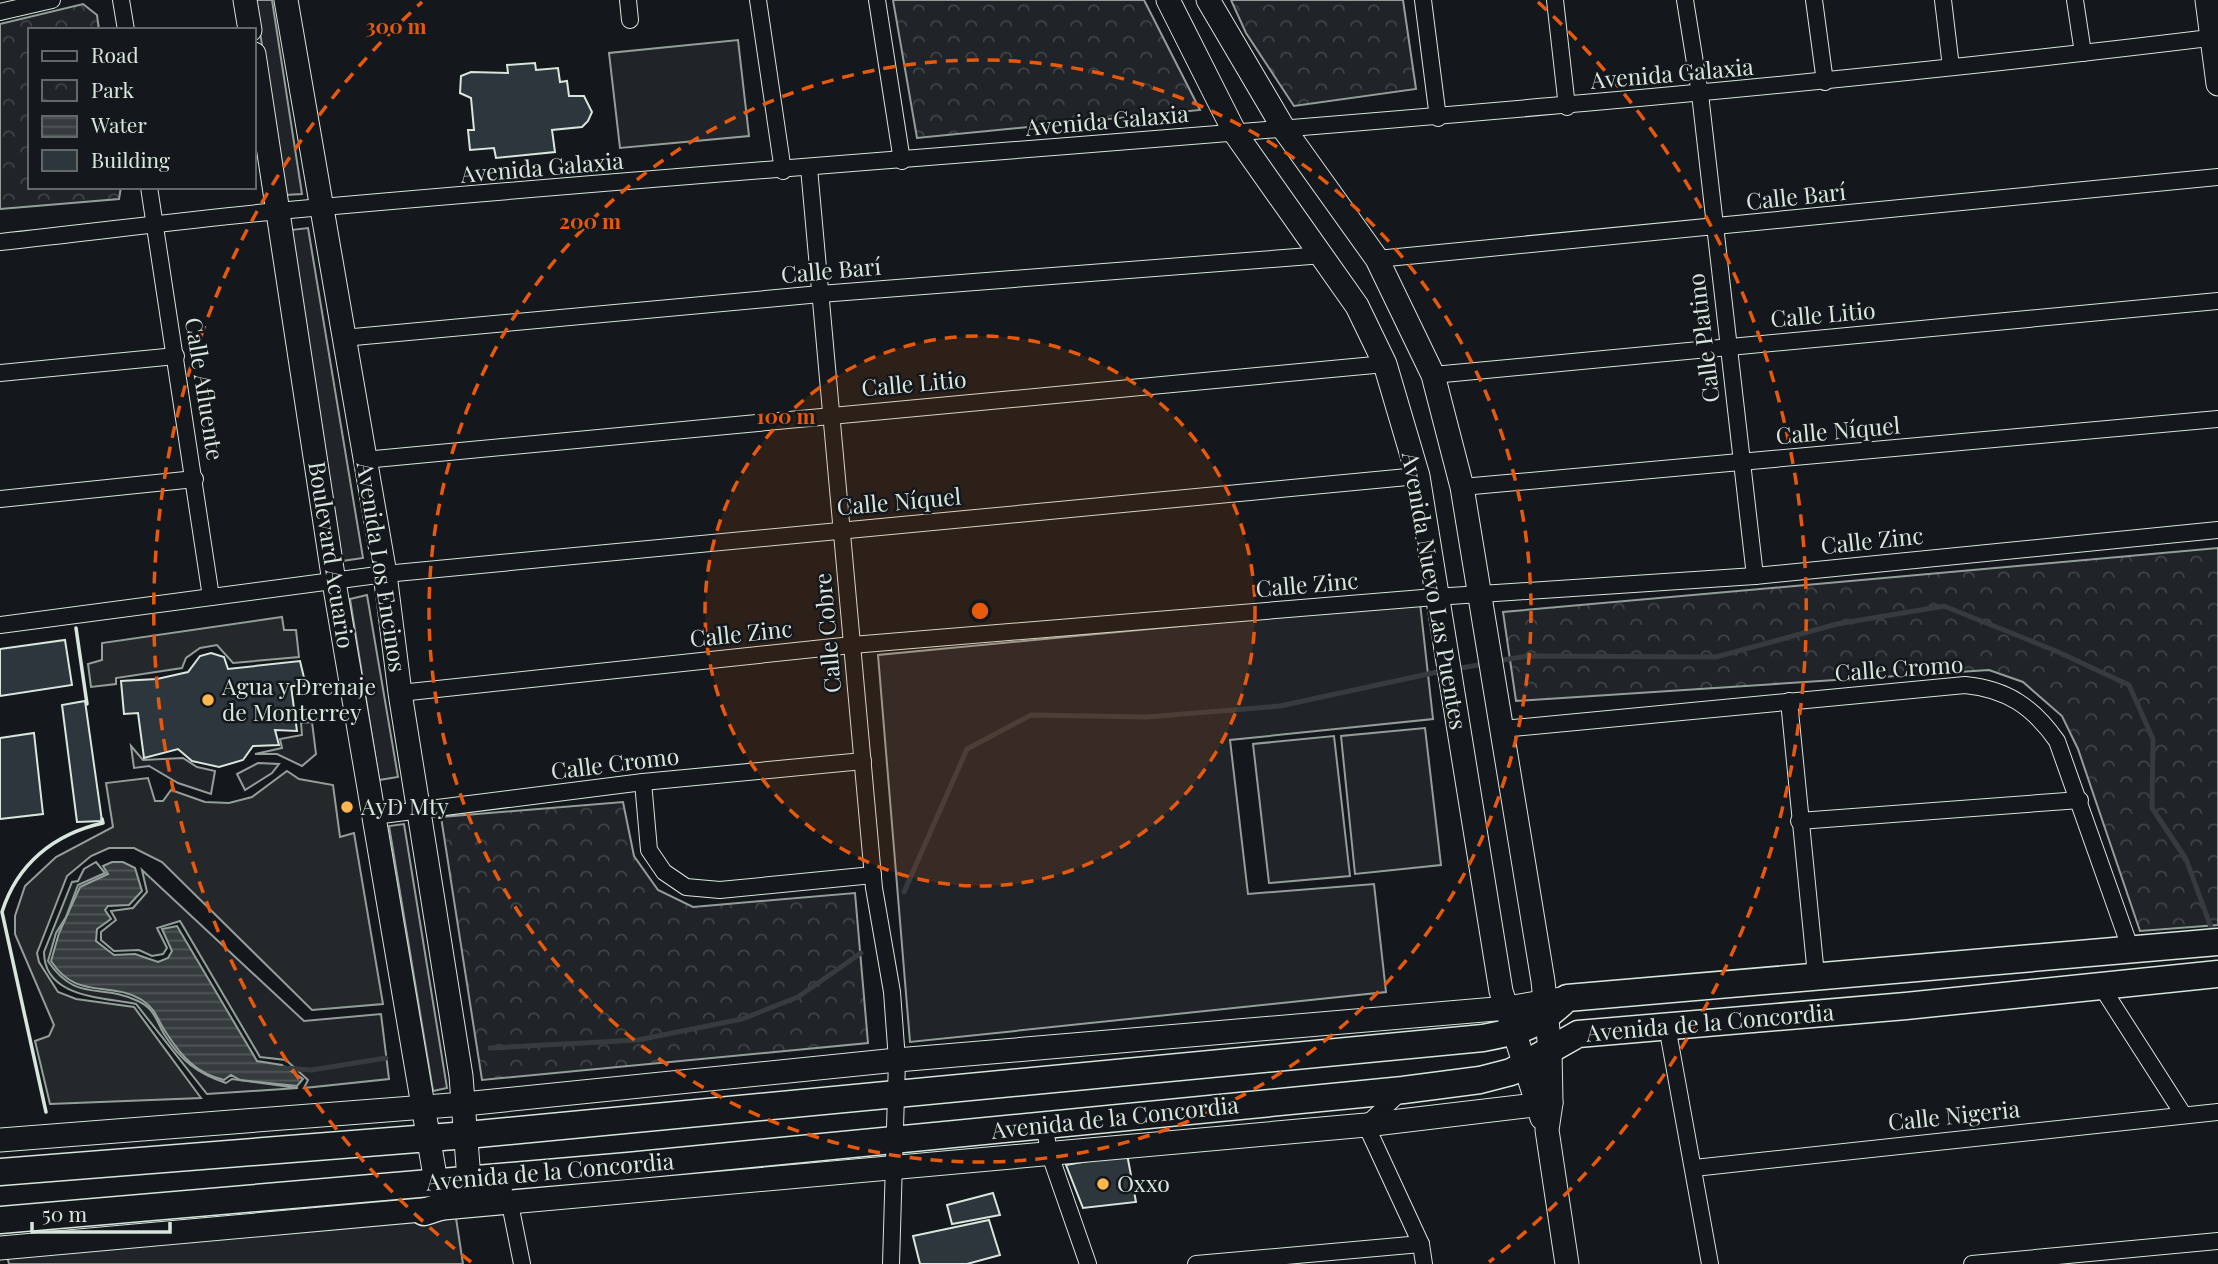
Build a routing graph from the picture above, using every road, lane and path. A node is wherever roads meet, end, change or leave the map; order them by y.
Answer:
1 (52, 0) edge
2 (121, 0) edge
3 (245, 0) edge
4 (286, 0) edge
5 (628, 0) edge
6 (758, 0) edge
7 (877, 0) edge
8 (1168, 0) edge
9 (1208, 0) edge
10 (1423, 0) edge
11 (1555, 0) edge
12 (1685, 0) edge
13 (1814, 0) edge
14 (1943, 0) edge
15 (2076, 0) edge
16 (2207, 0) edge
17 (0, 12) edge
18 (630, 20) dead end
19 (126, 28) edge
20 (250, 28) edge
21 (2215, 38) edge
22 (2083, 53) junction
23 (256, 67) edge
24 (1951, 67) junction
25 (1825, 82) junction
26 (2218, 84) edge
27 (1700, 94) junction
28 (1567, 107) junction
29 (1438, 118) junction
30 (1284, 129) junction
31 (1235, 133) junction
32 (902, 161) junction
33 (809, 169) junction
34 (783, 171) junction
35 (2218, 177) edge
36 (149, 189) edge
37 (320, 208) junction
38 (278, 211) junction
39 (155, 226) junction
40 (1714, 228) junction
41 (0, 242) edge
42 (1323, 256) junction
43 (1377, 259) junction
44 (820, 294) junction
45 (2218, 301) edge
46 (343, 338) junction
47 (1727, 346) junction
48 (176, 356) junction
49 (1385, 364) junction
50 (0, 373) edge
51 (1433, 375) junction
52 (831, 414) junction
53 (2218, 419) edge
54 (364, 460) junction
55 (1742, 462) junction
56 (1418, 476) junction
57 (195, 479) junction
58 (1462, 487) junction
59 (0, 499) edge
60 (842, 530) junction
61 (2218, 530) edge
62 (384, 574) junction
63 (1755, 576) junction
64 (334, 582) junction
65 (1480, 594) junction
66 (211, 597) junction
67 (1435, 597) junction
68 (0, 625) edge
69 (852, 645) junction
70 (400, 693) junction
71 (1789, 701) junction
72 (1503, 729) junction
73 (863, 761) junction
74 (643, 782) junction
75 (2080, 800) junction
76 (419, 811) junction
77 (374, 816) junction
78 (1799, 821) junction
79 (873, 875) junction
80 (2218, 942) edge
81 (2131, 950) junction
82 (2218, 974) edge
83 (1816, 975) junction
84 (2101, 986) junction
85 (1553, 1006) junction
86 (1510, 1020) junction
87 (1667, 1026) junction
88 (1550, 1050) junction
89 (897, 1060) junction
90 (1526, 1066) junction
91 (1403, 1090) junction
92 (897, 1092) junction
93 (464, 1104) junction
94 (1543, 1105) junction
95 (425, 1107) junction
96 (2218, 1112) edge
97 (2183, 1114) junction
98 (1044, 1124) junction
99 (1366, 1125) junction
100 (467, 1135) junction
101 (430, 1138) junction
102 (895, 1139) junction
103 (0, 1140) edge
104 (1049, 1152) junction
105 (895, 1168) junction
106 (1694, 1168) junction
107 (0, 1172) edge
108 (547, 1172) junction
109 (469, 1179) junction
110 (436, 1182) junction
111 (510, 1204) junction
112 (424, 1212) junction
113 (0, 1220) edge
114 (2218, 1241) edge
115 (1421, 1244) junction
116 (0, 1248) edge
117 (1217, 1263) edge
118 (522, 1264) edge
119 (891, 1264) edge
120 (1088, 1264) edge
121 (1196, 1264) edge
122 (1424, 1264) edge
123 (1567, 1264) edge
124 (1710, 1264) edge
125 (1972, 1264) edge

1 - 17 street
2 - 19 street
3 - 20 street
4 - 37 street, Avenida Los Encinos
5 - 18 street
6 - 34 street
7 - 32 street
8 - 31 street, Avenida Nuevo Las Puentes
9 - 30 street, Avenida Nuevo Las Puentes
10 - 29 street
11 - 28 street
12 - 27 street, Calle Platino
13 - 25 street
14 - 24 street
15 - 22 street
16 - 21 street
21 - 22 street, Avenida Galaxia
21 - 26 street
22 - 24 street, Avenida Galaxia
23 - 38 street, Boulevard Acuario
24 - 25 street, Avenida Galaxia
25 - 27 street, Avenida Galaxia
27 - 28 street, Avenida Galaxia
27 - 40 street, Calle Platino
28 - 29 street, Avenida Galaxia
29 - 30 street, Avenida Galaxia
30 - 31 street, Avenida Galaxia
30 - 43 street, Avenida Nuevo Las Puentes
31 - 32 street, Avenida Galaxia
31 - 42 street, Avenida Nuevo Las Puentes
32 - 33 street, Avenida Galaxia
33 - 34 street, Avenida Galaxia
33 - 44 street, Calle Cobre
34 - 37 street, Avenida Galaxia
35 - 40 street, Calle Barí
36 - 39 street, Calle Afluente
37 - 38 street, Avenida Galaxia
37 - 46 street, Avenida Los Encinos
38 - 39 street, Avenida Galaxia
38 - 64 street, Boulevard Acuario
39 - 41 street, Avenida Galaxia
39 - 48 street, Calle Afluente
40 - 43 street, Calle Barí
40 - 47 street, Calle Platino
42 - 44 street, Calle Barí
42 - 49 street, Avenida Nuevo Las Puentes
43 - 51 street, Avenida Nuevo Las Puentes
44 - 46 street, Calle Barí
44 - 52 street, Calle Cobre
45 - 47 street, Calle Litio
46 - 54 street, Avenida Los Encinos
47 - 51 street, Calle Litio
47 - 55 street, Calle Platino
48 - 50 street
48 - 57 street, Calle Afluente
49 - 52 street, Calle Litio
49 - 56 street, Avenida Nuevo Las Puentes
51 - 58 street, Avenida Nuevo Las Puentes
52 - 54 street, Calle Litio
52 - 60 street, Calle Cobre
53 - 55 street, Calle Níquel
54 - 62 street, Avenida Los Encinos
55 - 58 street, Calle Níquel
55 - 63 street, Calle Platino
56 - 60 street, Calle Níquel
56 - 67 street, Avenida Nuevo Las Puentes
57 - 59 street
57 - 66 street, Calle Afluente
58 - 65 street, Avenida Nuevo Las Puentes
60 - 62 street, Calle Níquel
60 - 69 street, Calle Cobre
61 - 63 street, Calle Zinc
62 - 64 street, Calle Níquel
62 - 70 street, Avenida Los Encinos
63 - 65 street, Calle Zinc
64 - 66 street, Calle Níquel
64 - 77 street, Boulevard Acuario
65 - 67 street, Calle Zinc
65 - 72 street, Avenida Nuevo Las Puentes
66 - 68 street, Calle Níquel
67 - 69 street, Calle Zinc
67 - 86 street, Avenida Nuevo Las Puentes
69 - 70 street, Calle Zinc
69 - 73 street, Calle Cobre
70 - 76 street, Avenida Los Encinos
71 - 72 street, Calle Cromo
71 - 75 street, Calle Cromo
71 - 78 street
72 - 85 street, Avenida Nuevo Las Puentes
73 - 74 street, Calle Cromo
73 - 79 street, Calle Cobre
74 - 76 street, Calle Cromo
74 - 79 street
75 - 78 street
75 - 81 street, Calle Cromo
76 - 77 street, Calle Cromo
76 - 93 street, Avenida Los Encinos
77 - 95 street, Boulevard Acuario
78 - 83 street
79 - 89 street, Calle Cobre
80 - 81 main road, Avenida de la Concordia
81 - 83 main road, Avenida de la Concordia
82 - 84 main road, Avenida de la Concordia
83 - 85 main road, Avenida de la Concordia
84 - 87 main road, Avenida de la Concordia
84 - 97 street
85 - 86 main road, Avenida de la Concordia
85 - 88 street, Avenida Nuevo Las Puentes
86 - 89 street, Avenida de la Concordia
86 - 90 street, Avenida Nuevo Las Puentes
86 - 92 main road, Avenida de la Concordia
87 - 88 main road, Avenida de la Concordia
87 - 106 street
88 - 90 main road, Avenida de la Concordia
88 - 94 street, Avenida Nuevo Las Puentes
89 - 92 street, Calle Cobre
89 - 93 street, Avenida de la Concordia
90 - 91 main road, Avenida de la Concordia
90 - 94 street, Avenida Nuevo Las Puentes
91 - 98 main road, Avenida de la Concordia
91 - 99 street
92 - 100 main road, Avenida de la Concordia
92 - 102 street, Calle Cobre
93 - 95 street, Avenida de la Concordia
93 - 100 street, Avenida Los Encinos
94 - 99 street, Avenida de la Concordia
94 - 123 street
95 - 101 street, Boulevard Acuario
95 - 103 street, Avenida de la Concordia
96 - 97 street, Calle Nigeria
97 - 106 street, Calle Nigeria
98 - 102 main road, Avenida de la Concordia
98 - 104 street
99 - 104 street, Avenida de la Concordia
99 - 115 street
100 - 101 main road, Avenida de la Concordia
100 - 109 street, Avenida Los Encinos
101 - 107 main road, Avenida de la Concordia
101 - 110 street, Boulevard Acuario
102 - 105 street, Calle Cobre
102 - 108 main road, Avenida de la Concordia
104 - 105 street, Avenida de la Concordia
104 - 120 street
105 - 111 street, Avenida de la Concordia
105 - 119 street, Calle Cobre
106 - 124 street
108 - 109 main road, Avenida de la Concordia
108 - 112 main road
109 - 110 main road, Avenida de la Concordia
110 - 113 main road, Avenida de la Concordia
111 - 112 street, Avenida de la Concordia
111 - 118 street
112 - 116 street, Avenida de la Concordia
114 - 125 street
115 - 117 street
115 - 122 street
117 - 121 street

